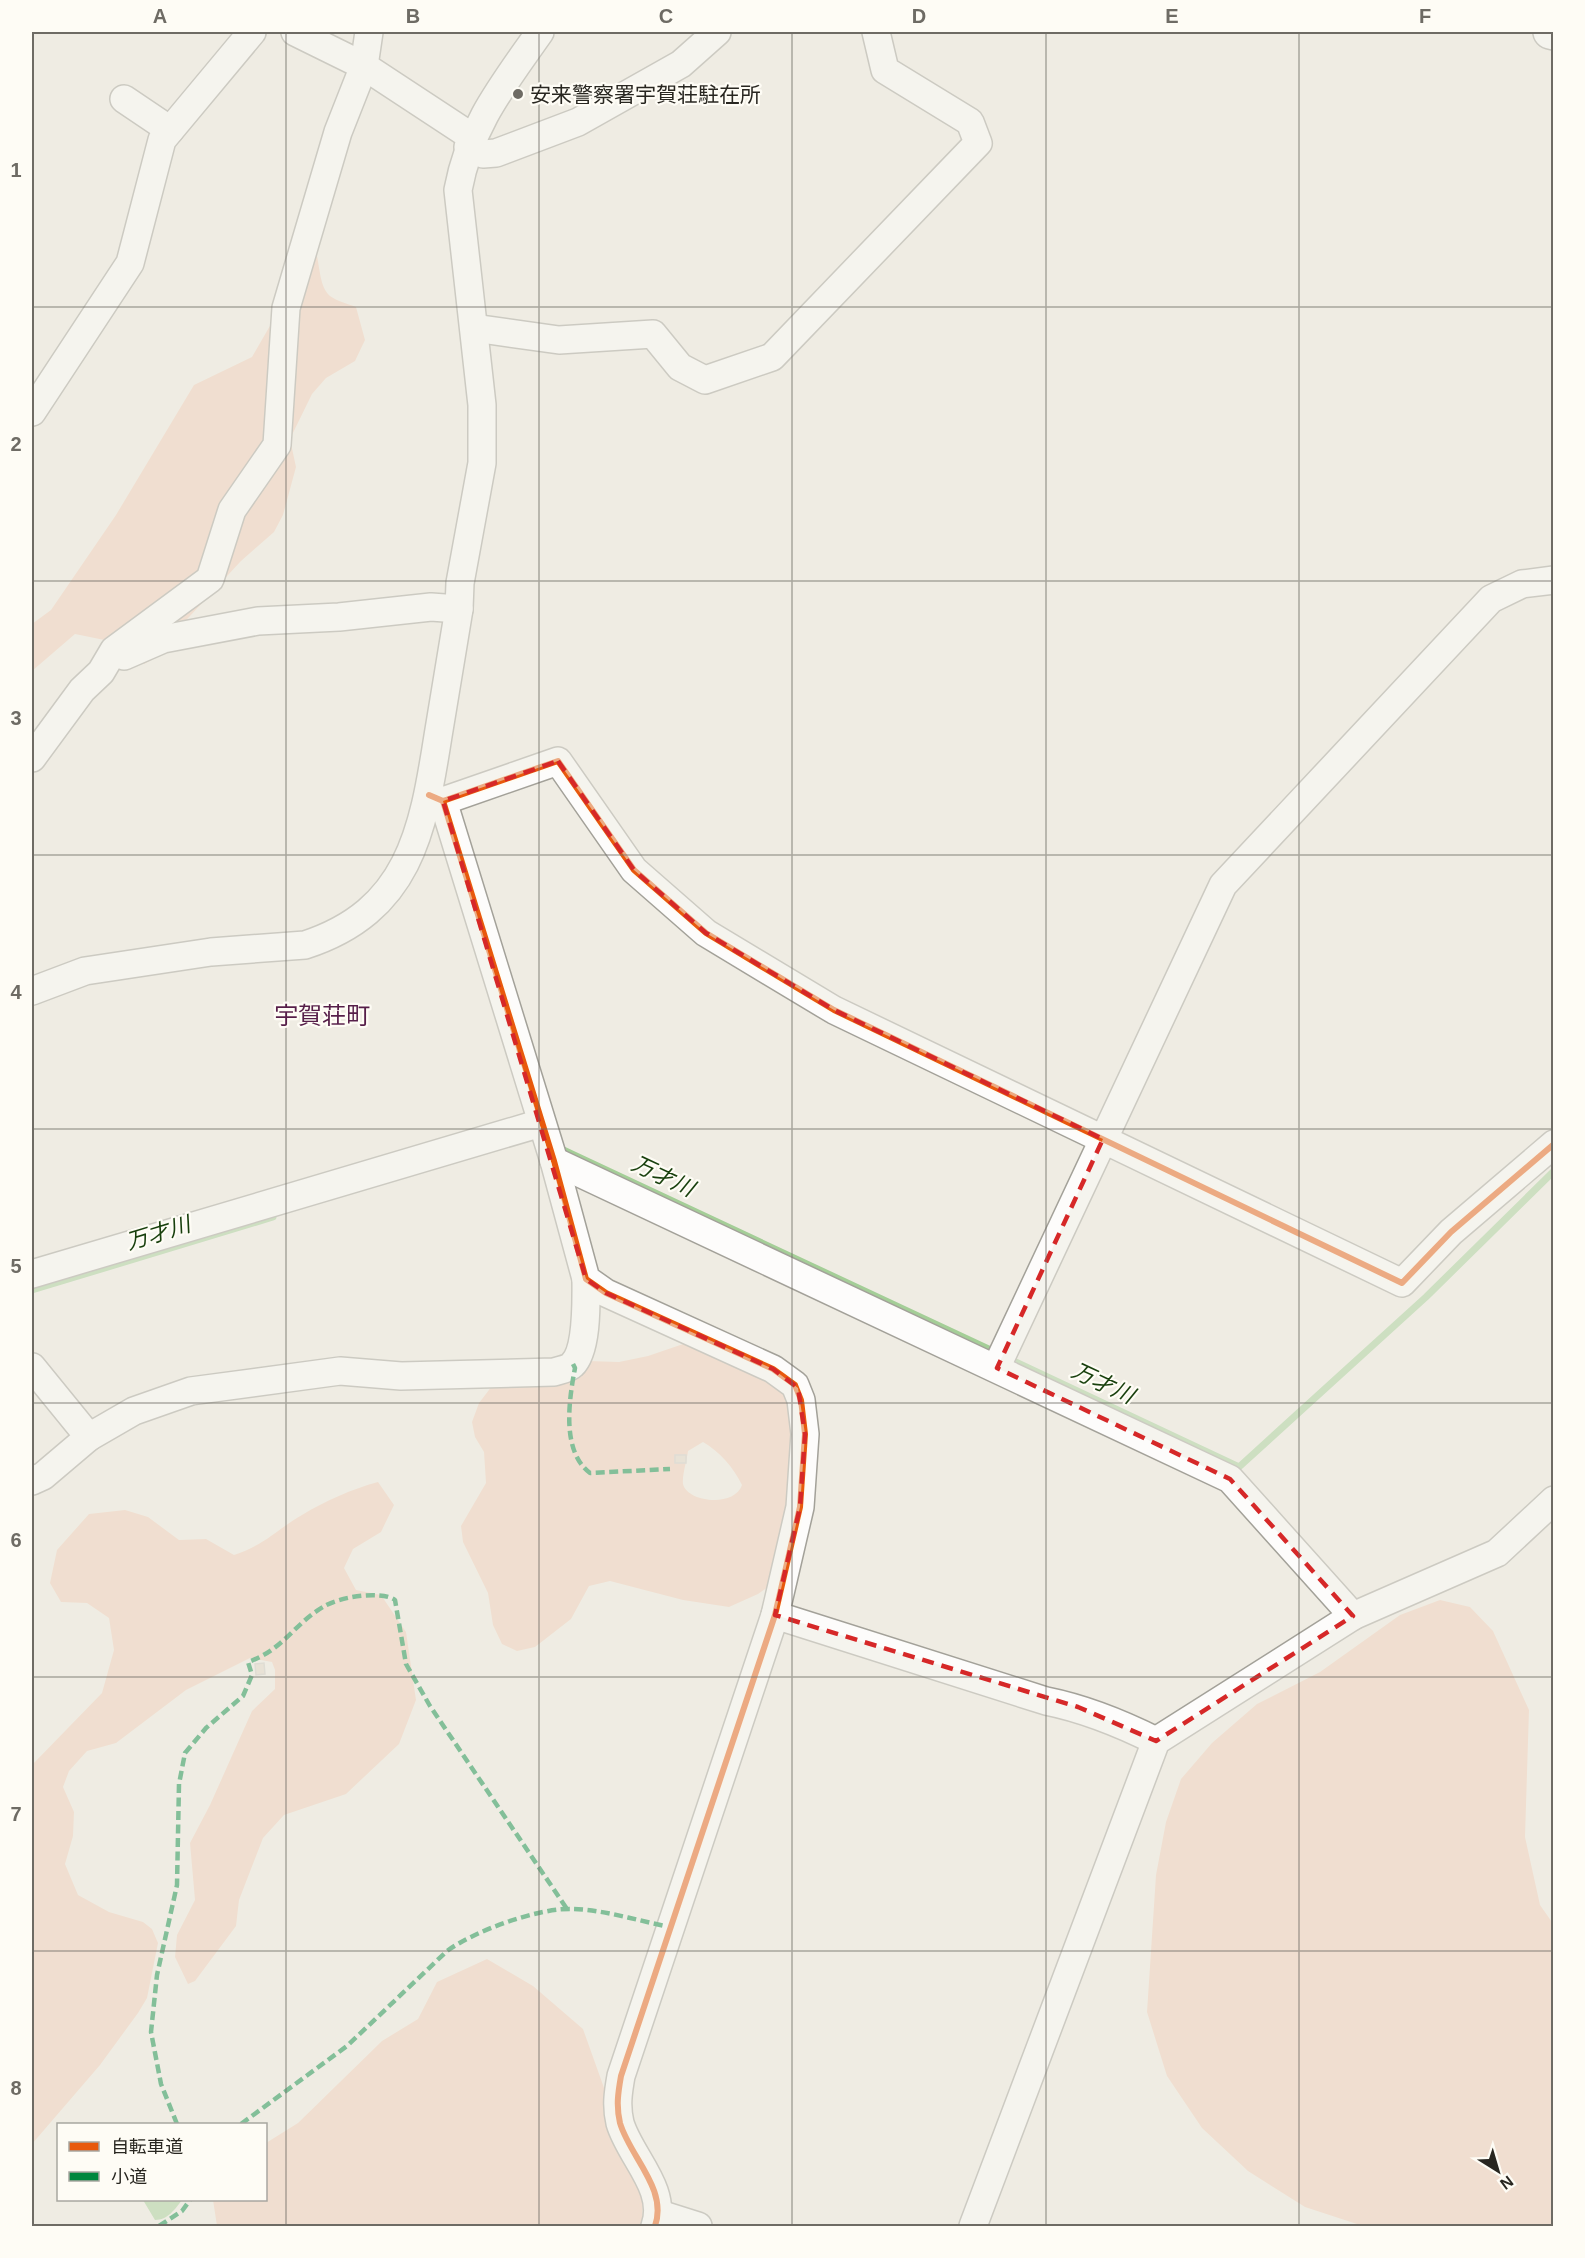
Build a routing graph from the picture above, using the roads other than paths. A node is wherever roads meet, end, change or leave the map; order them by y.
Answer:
1 (252, 32) edge
2 (295, 32) edge
3 (369, 32) edge
4 (540, 32) edge
5 (717, 32) edge
6 (876, 32) edge
7 (364, 66) junction
8 (124, 99) dead end
9 (170, 130) junction
10 (470, 142) junction
11 (474, 328) junction
12 (32, 412) edge
13 (1554, 563) edge
14 (1554, 580) edge
15 (459, 609) junction
16 (101, 672) junction
17 (32, 758) edge
18 (436, 798) junction
19 (32, 991) edge
20 (541, 1123) junction
21 (1103, 1139) junction
22 (1554, 1144) edge
23 (554, 1161) junction
24 (32, 1274) edge
25 (586, 1279) junction
26 (1001, 1359) junction
27 (32, 1366) edge
28 (89, 1437) junction
29 (32, 1480) edge
30 (1554, 1500) edge
31 (775, 1615) junction
32 (1353, 1616) junction
33 (1156, 1741) junction
34 (658, 2220) edge
35 (698, 2226) edge
36 (973, 2226) edge

1 - 9 street
2 - 7 street
3 - 7 street
4 - 10 street
5 - 10 street
6 - 11 street
7 - 10 street
7 - 16 street
8 - 9 street
9 - 12 street
10 - 11 street
11 - 15 street
13 - 14 street
14 - 21 street
15 - 16 street
15 - 18 street
16 - 17 street
18 - 19 street
18 - 20 street
18 - 21 street
20 - 23 street
20 - 24 street
21 - 22 street
21 - 26 street
23 - 25 street
23 - 26 street
25 - 28 street
25 - 31 street
26 - 32 street
27 - 28 street
28 - 29 street
30 - 32 street
31 - 33 street
31 - 34 street
32 - 33 street
33 - 36 street
34 - 35 street

